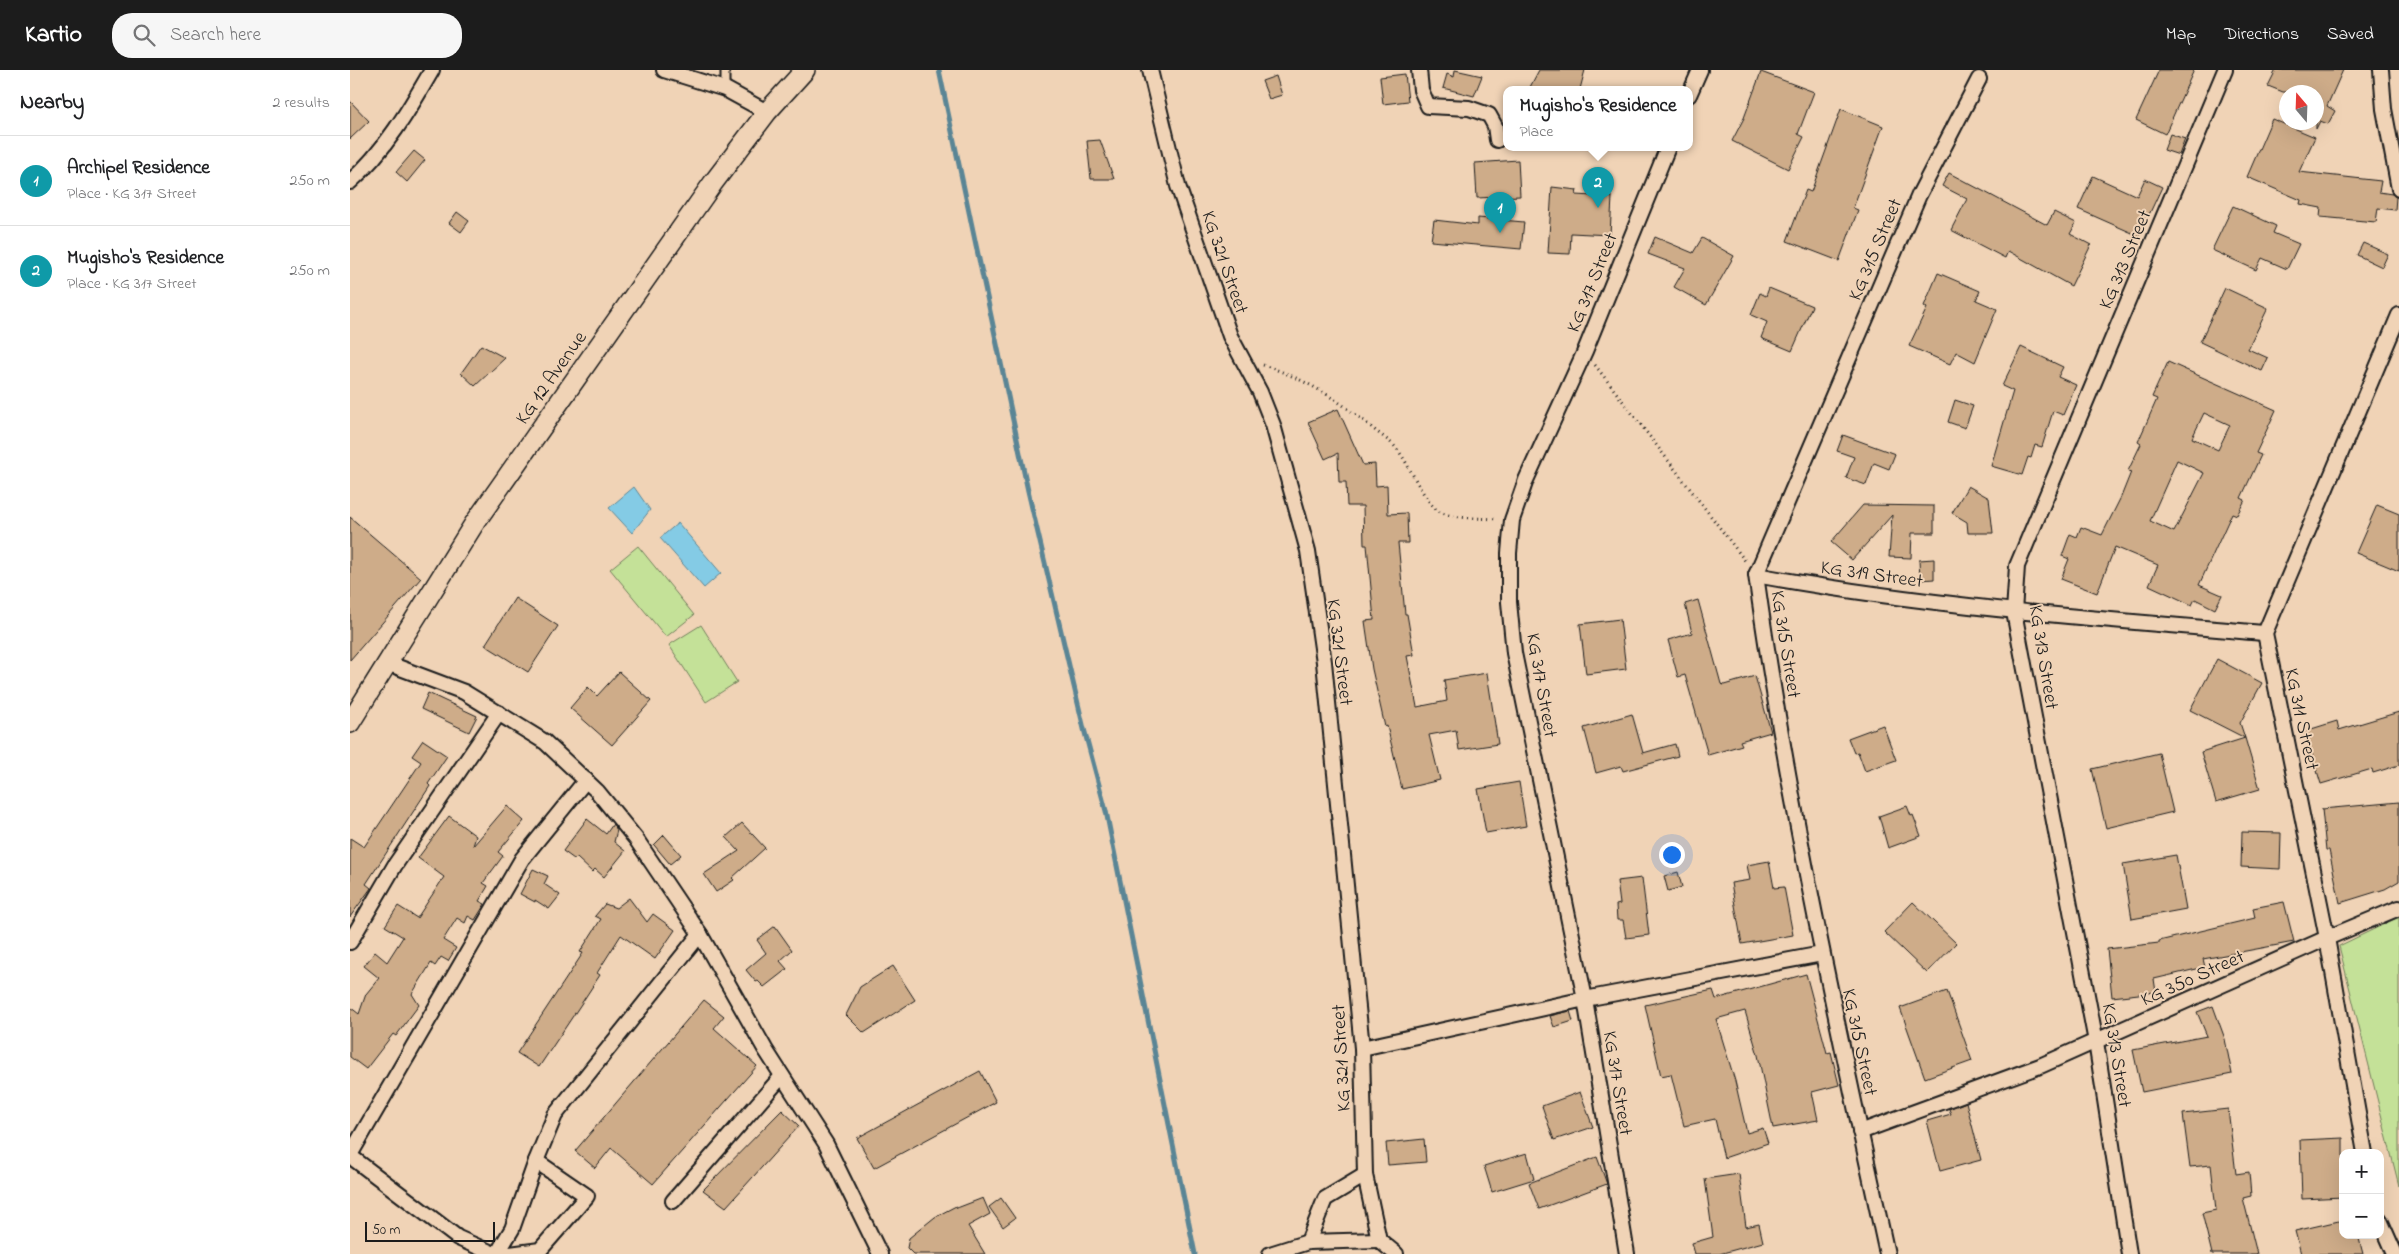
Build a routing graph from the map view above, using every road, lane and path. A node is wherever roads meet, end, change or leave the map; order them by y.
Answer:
1 (432, 70) edge
2 (664, 70) edge
3 (725, 70) edge
4 (805, 70) edge
5 (1150, 70) edge
6 (1419, 70) edge
7 (1700, 70) edge
8 (2225, 70) edge
9 (2381, 70) edge
10 (1979, 79) dead end
11 (1693, 86) edge
12 (725, 89) junction
13 (767, 112) junction
14 (1497, 140) dead end
15 (1666, 151) edge
16 (350, 182) edge
17 (2399, 189) edge
18 (2399, 315) edge
19 (1584, 351) junction
20 (1241, 358) junction
21 (1512, 520) junction
22 (1756, 575) junction
23 (2014, 612) junction
24 (2265, 633) junction
25 (387, 663) junction
26 (499, 713) junction
27 (350, 723) edge
28 (586, 780) junction
29 (2399, 908) edge
30 (700, 934) junction
31 (2327, 938) junction
32 (350, 942) edge
33 (1822, 954) junction
34 (1585, 999) junction
35 (2096, 1042) junction
36 (1362, 1048) junction
37 (782, 1076) junction
38 (1860, 1132) junction
39 (2364, 1149) edge
40 (350, 1156) edge
41 (536, 1161) junction
42 (1365, 1175) junction
43 (672, 1202) dead end
44 (2384, 1229) edge
45 (1379, 1240) junction
46 (1308, 1242) junction
47 (495, 1254) edge
48 (510, 1254) edge
49 (880, 1254) edge
50 (1270, 1254) edge
51 (1396, 1254) edge
52 (1627, 1254) edge
53 (1887, 1254) edge
54 (2129, 1254) edge
55 (2395, 1254) edge

1 - 16 street
2 - 12 street
3 - 12 lane
4 - 13 main road, KG 12 Avenue
5 - 20 street, KG 321 Street
6 - 14 street
7 - 11 street
8 - 23 street, KG 313 Street
9 - 17 street
10 - 22 street, KG 315 Street
12 - 13 street
13 - 25 main road, KG 12 Avenue
15 - 19 street, KG 317 Street
18 - 24 street
19 - 21 street, KG 317 Street
19 - 22 path
20 - 21 path
20 - 36 street, KG 321 Street
21 - 34 street, KG 317 Street
22 - 23 street, KG 319 Street
22 - 33 street, KG 315 Street
23 - 24 street, KG 319 Street
23 - 35 street, KG 313 Street
24 - 31 street, KG 311 Street
25 - 26 street
25 - 27 main road, KG 12 Avenue
26 - 28 street
26 - 32 street
28 - 30 street
28 - 40 street
29 - 31 street, KG 350 Street
30 - 37 street
30 - 41 street
31 - 35 street, KG 350 Street
31 - 39 street, KG 311 Street
33 - 34 street
33 - 38 street, KG 315 Street
34 - 36 street
34 - 52 street, KG 317 Street
35 - 38 street, KG 350 Street
35 - 54 street, KG 313 Street
36 - 42 street, KG 321 Street
37 - 43 street
37 - 49 street
38 - 53 street, KG 315 Street
40 - 47 street
41 - 47 street
41 - 48 street
42 - 45 street, KG 321 Street
42 - 46 street
44 - 55 street
45 - 46 street
45 - 51 street
46 - 50 street

